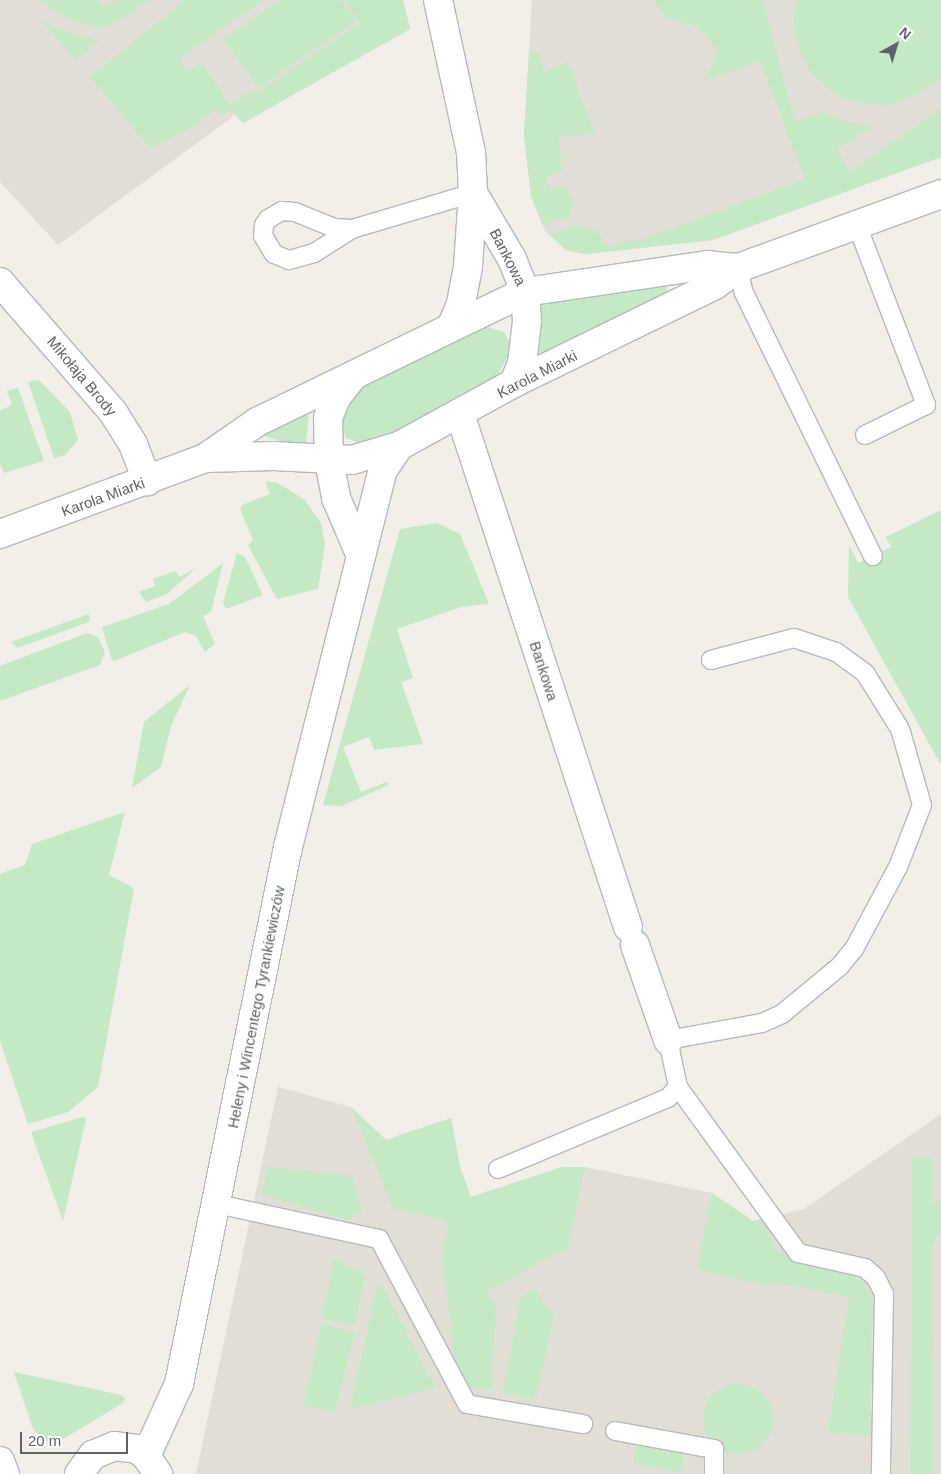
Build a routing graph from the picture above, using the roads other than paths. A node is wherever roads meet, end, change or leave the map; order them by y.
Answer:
1 (438, 0) edge
2 (473, 193) junction
3 (941, 194) edge
4 (856, 225) junction
5 (352, 229) dead end
6 (738, 268) junction
7 (0, 282) edge
8 (525, 292) junction
9 (451, 327) junction
10 (355, 374) junction
11 (514, 384) junction
12 (460, 414) junction
13 (865, 435) dead end
14 (399, 446) junction
15 (205, 458) junction
16 (329, 461) junction
17 (147, 482) junction
18 (0, 534) edge
19 (361, 556) junction
20 (873, 556) dead end
21 (711, 660) dead end
22 (668, 1040) junction
23 (678, 1087) junction
24 (498, 1169) dead end
25 (217, 1204) junction
26 (583, 1424) dead end
27 (615, 1430) dead end
28 (0, 1461) edge
29 (152, 1465) edge
30 (5, 1474) edge
31 (79, 1474) edge
32 (714, 1474) edge
33 (881, 1474) edge

1 - 2 street, Bankowa
2 - 5 lane
2 - 8 street, Bankowa
2 - 9 street, Bankowa
3 - 4 street, Karola Miarki
4 - 6 street, Karola Miarki
4 - 13 lane
6 - 8 street, Karola Miarki
6 - 11 street, Karola Miarki
6 - 20 lane
7 - 17 street, Mikołaja Brody
8 - 9 street, Karola Miarki
8 - 11 street, Bankowa
9 - 10 street, Karola Miarki
10 - 15 street, Karola Miarki
10 - 16 street, Karola Miarki
11 - 12 street, Karola Miarki
12 - 14 street, Karola Miarki
12 - 22 street, Bankowa
14 - 16 street, Karola Miarki
14 - 19 street, Heleny i Wincentego Tyrankiewiczów
15 - 16 street, Karola Miarki
15 - 17 street, Karola Miarki
16 - 19 street
17 - 18 street, Karola Miarki
19 - 25 street, Heleny i Wincentego Tyrankiewiczów
21 - 22 lane
22 - 23 lane
23 - 24 lane
23 - 33 lane
25 - 26 lane
25 - 29 street, Heleny i Wincentego Tyrankiewiczów
27 - 32 lane
28 - 30 street
29 - 31 street

